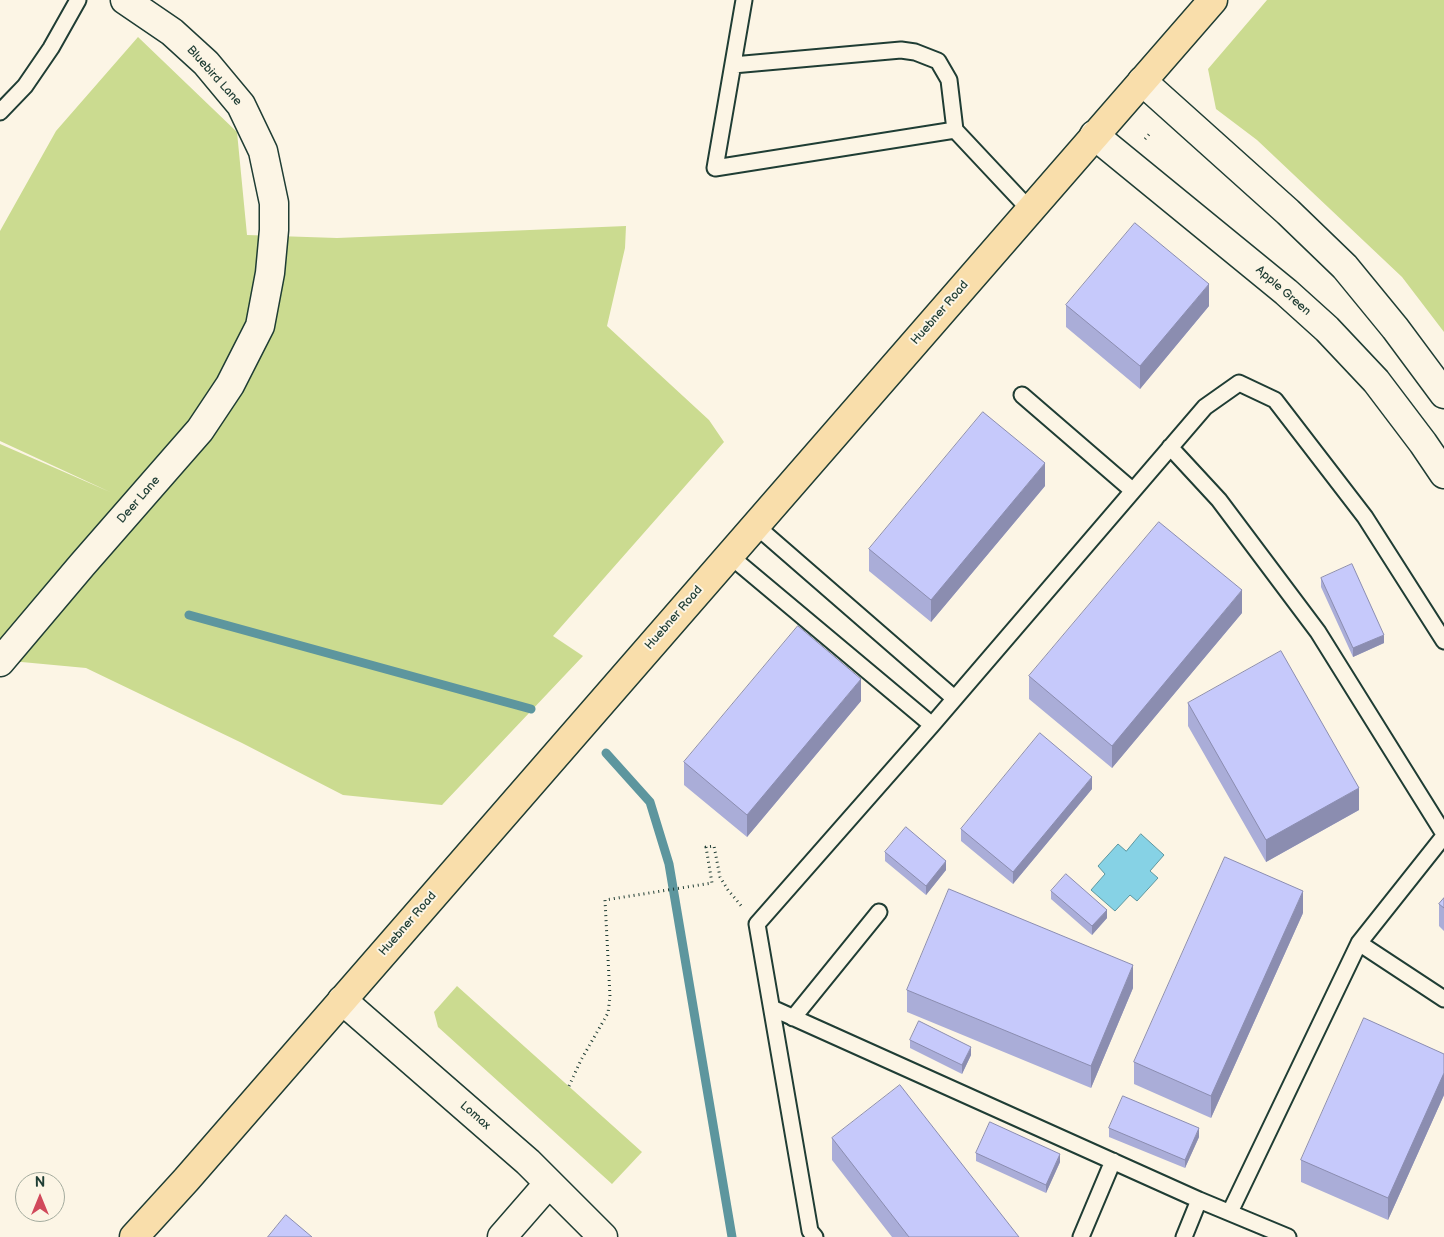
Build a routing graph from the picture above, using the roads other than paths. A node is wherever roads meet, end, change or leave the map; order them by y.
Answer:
1 (78, 0) edge
2 (125, 0) edge
3 (744, 0) edge
4 (1214, 0) edge
5 (733, 65) junction
6 (1142, 81) junction
7 (0, 112) edge
8 (955, 130) junction
9 (1094, 136) junction
10 (1030, 210) junction
11 (260, 326) joint
12 (1444, 394) edge
13 (1022, 395) dead end
14 (1170, 447) junction
15 (1444, 474) edge
16 (1132, 490) junction
17 (755, 525) junction
18 (729, 555) junction
19 (1444, 641) edge
20 (0, 662) edge
21 (954, 698) junction
22 (932, 725) junction
23 (1444, 835) edge
24 (879, 912) dead end
25 (1359, 942) junction
26 (1444, 999) edge
27 (342, 1000) junction
28 (772, 1008) junction
29 (793, 1018) junction
30 (1113, 1161) junction
31 (548, 1183) junction
32 (1199, 1200) junction
33 (1230, 1212) junction
34 (134, 1237) edge
35 (502, 1237) edge
36 (603, 1237) edge
37 (815, 1237) edge
38 (1081, 1237) edge
39 (1184, 1237) edge
40 (1288, 1237) edge

1 - 7 lane
2 - 11 street, Bluebird Lane
3 - 5 lane
4 - 6 main road, Huebner Road
5 - 8 lane
5 - 8 lane
6 - 9 main road, Huebner Road
6 - 12 street
8 - 10 lane
9 - 10 main road, Huebner Road
9 - 15 street, Apple Green
10 - 17 main road, Huebner Road
11 - 20 street, Deer Lane
13 - 16 lane
14 - 16 lane
14 - 19 lane
14 - 23 lane
16 - 21 lane
17 - 18 main road, Huebner Road
17 - 21 lane
18 - 22 lane
18 - 27 main road, Huebner Road
21 - 22 lane
22 - 28 lane
23 - 25 lane
24 - 29 lane
25 - 26 lane
25 - 33 lane
27 - 31 street, Lomax
27 - 34 main road, Huebner Road
28 - 29 lane
28 - 37 lane
29 - 30 lane
30 - 32 lane
30 - 38 lane
31 - 35 street
31 - 36 street, Lomax
32 - 33 lane
32 - 39 lane
33 - 40 lane

